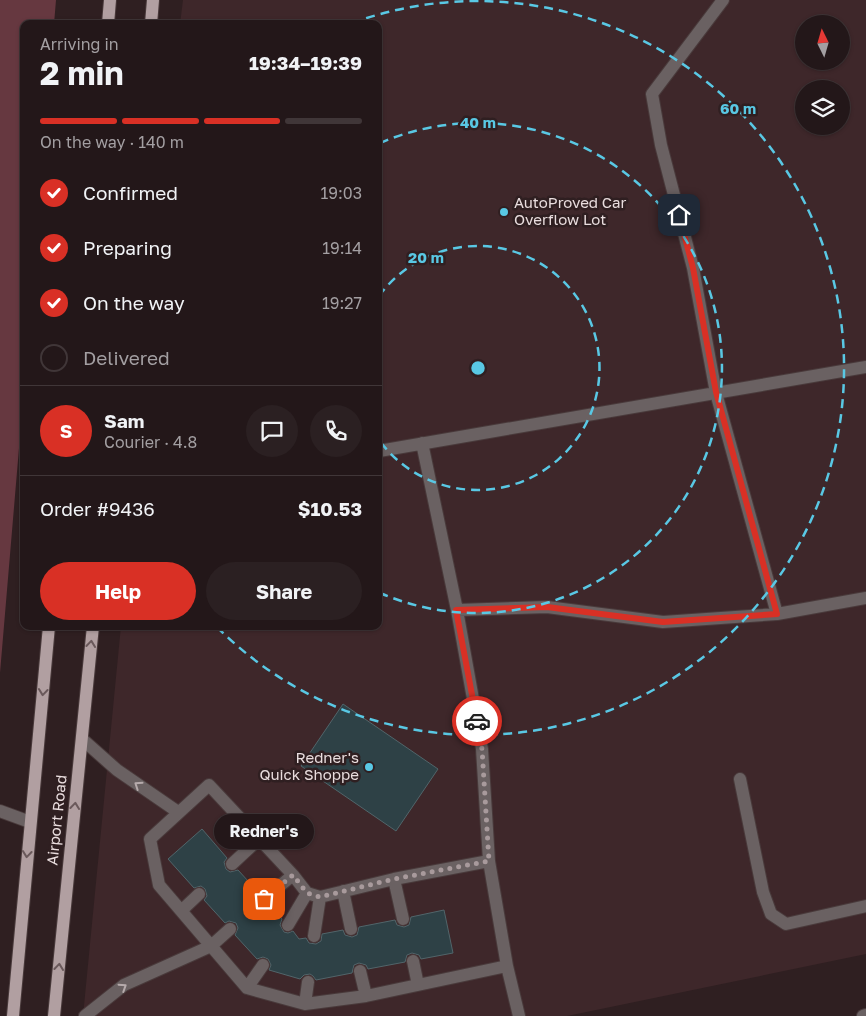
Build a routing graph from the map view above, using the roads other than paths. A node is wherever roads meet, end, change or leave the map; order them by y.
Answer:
1 (110, 0) edge
2 (153, 0) edge
3 (723, 0) edge
4 (108, 20) edge
5 (151, 20) edge
6 (866, 367) edge
7 (716, 392) junction
8 (422, 443) junction
9 (382, 450) edge
10 (866, 598) edge
11 (456, 610) junction
12 (777, 614) junction
13 (49, 630) edge
14 (92, 630) edge
15 (82, 739) junction
16 (740, 779) dead end
17 (0, 811) edge
18 (178, 812) junction
19 (30, 822) junction
20 (259, 839) junction
21 (489, 861) junction
22 (232, 864) dead end
23 (293, 875) junction
24 (394, 879) junction
25 (343, 891) junction
26 (307, 893) junction
27 (199, 894) dead end
28 (320, 897) junction
29 (264, 899) dead end
30 (866, 906) edge
31 (181, 911) junction
32 (403, 919) dead end
33 (288, 925) dead end
34 (230, 929) dead end
35 (351, 929) dead end
36 (314, 936) dead end
37 (211, 946) junction
38 (413, 961) dead end
39 (262, 965) dead end
40 (507, 966) junction
41 (360, 971) dead end
42 (308, 982) dead end
43 (418, 985) junction
44 (247, 988) junction
45 (366, 996) junction
46 (305, 1004) junction
47 (12, 1016) edge
48 (54, 1016) edge
49 (85, 1016) edge
50 (518, 1016) edge

1 - 4 main road
2 - 5 main road
3 - 7 lane
6 - 7 lane
7 - 8 lane
7 - 12 lane
8 - 9 lane
8 - 11 lane
10 - 12 lane
11 - 12 lane
11 - 21 lane
13 -> 19 main road, Airport Road
15 -> 14 main road, Airport Road
18 -> 15 lane
48 -> 15 main road, Airport Road
16 - 30 lane
17 - 19 lane
18 - 20 lane
18 - 31 lane
19 -> 47 main road, Airport Road
20 - 22 lane
20 - 23 lane
21 - 24 lane
21 - 40 lane
23 - 26 lane
23 - 29 lane
24 - 25 lane
24 - 32 lane
25 - 28 lane
25 - 35 lane
26 - 28 lane
26 - 33 lane
27 - 31 lane
28 - 36 lane
31 - 37 lane
34 - 37 lane
37 - 44 lane
49 -> 37 lane
38 - 43 lane
39 - 44 lane
40 - 43 lane
40 - 50 lane
41 - 45 lane
42 - 46 lane
43 - 45 lane
44 - 46 lane
45 - 46 lane

